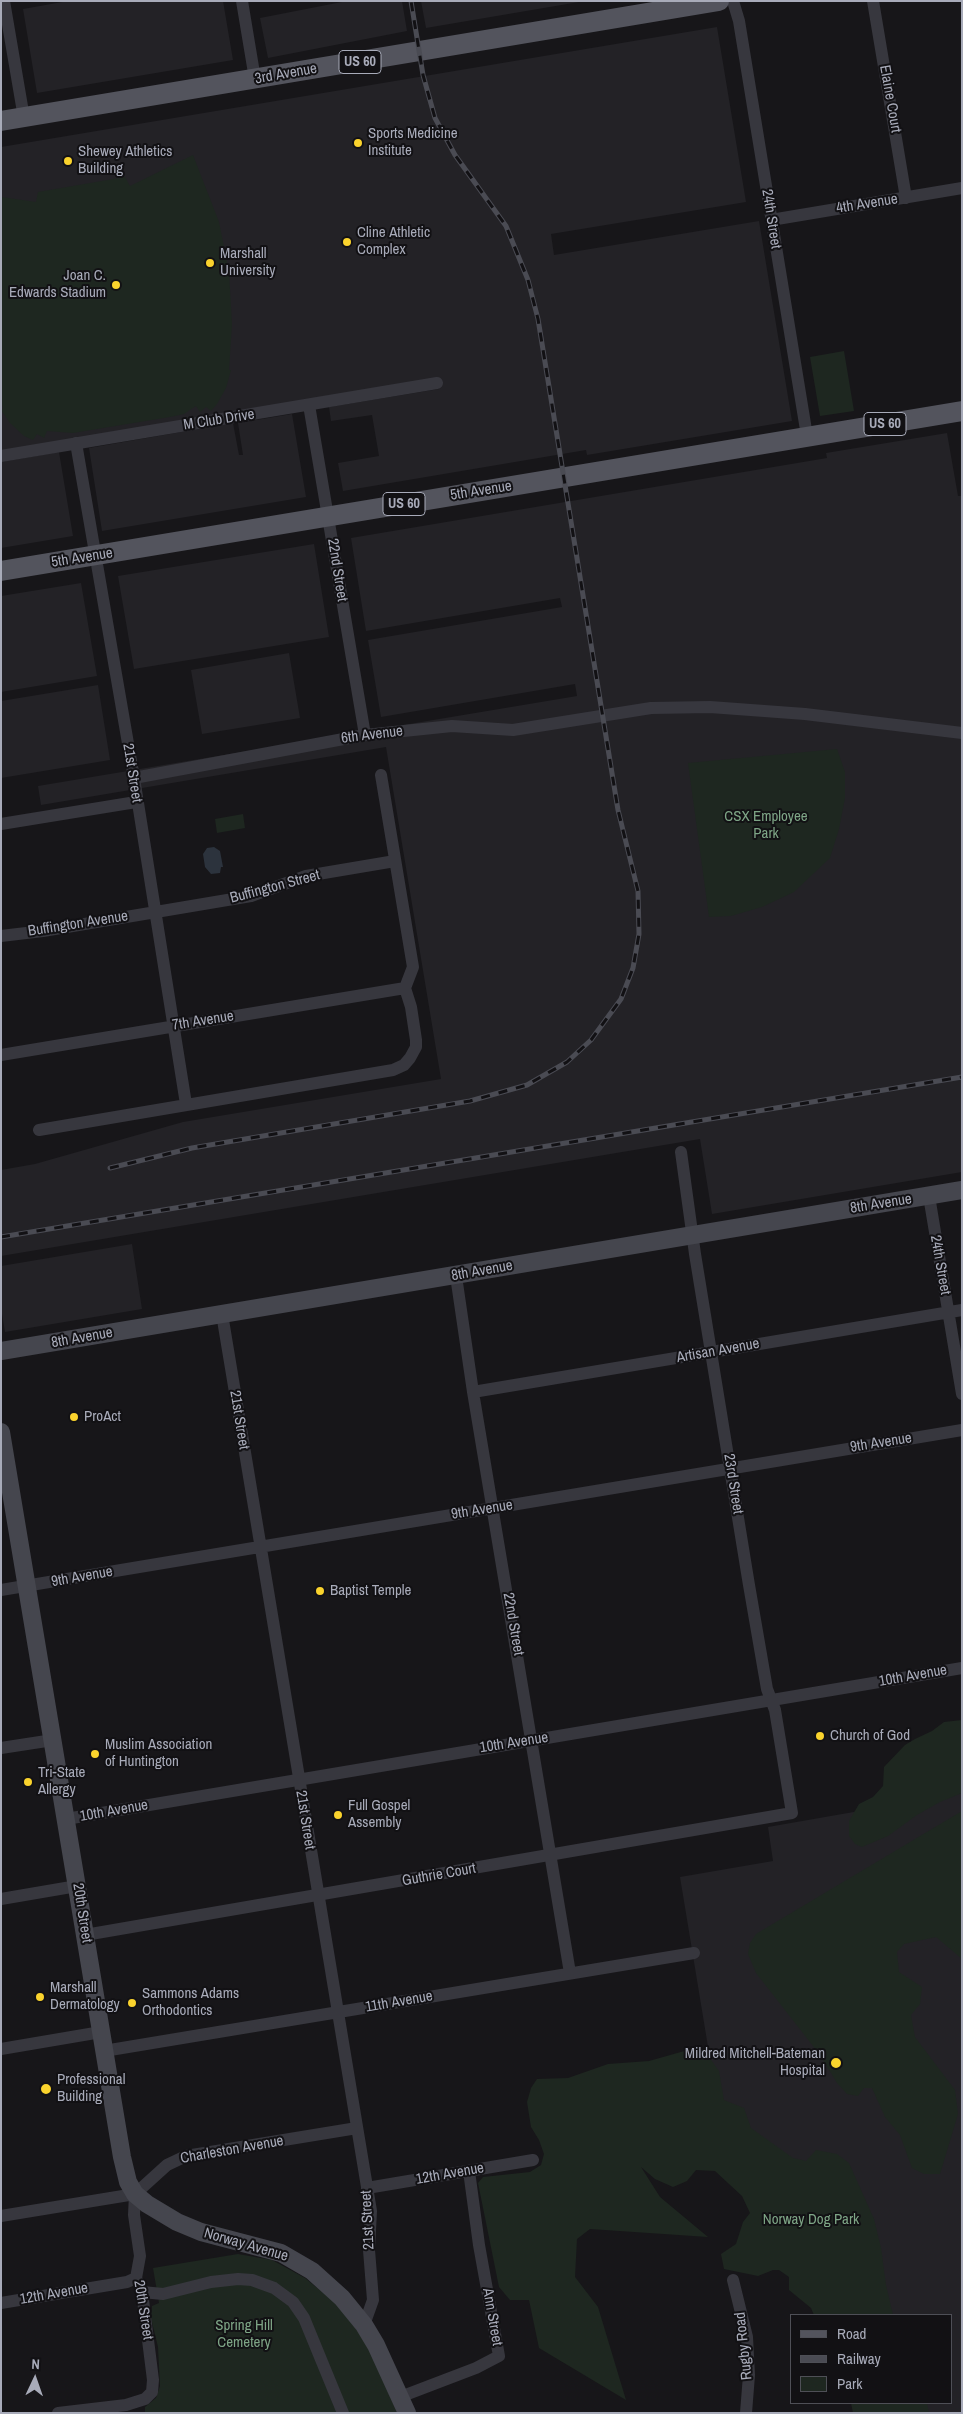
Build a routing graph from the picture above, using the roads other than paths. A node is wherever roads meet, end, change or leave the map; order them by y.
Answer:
1 (4, 1) edge
2 (242, 1) edge
3 (719, 1) edge
4 (733, 1) edge
5 (873, 1) edge
6 (255, 79) junction
7 (24, 118) junction
8 (1, 121) edge
9 (962, 188) edge
10 (906, 198) junction
11 (771, 220) junction
12 (437, 383) dead end
13 (309, 405) junction
14 (962, 411) edge
15 (808, 436) junction
16 (76, 443) junction
17 (1, 456) edge
18 (328, 516) junction
19 (96, 556) junction
20 (1, 571) edge
21 (962, 733) edge
22 (365, 735) junction
23 (381, 775) dead end
24 (134, 778) junction
25 (136, 802) junction
26 (1, 824) edge
27 (395, 861) junction
28 (155, 912) junction
29 (1, 936) edge
30 (405, 988) junction
31 (173, 1026) junction
32 (1, 1055) edge
33 (186, 1104) junction
34 (39, 1130) dead end
35 (681, 1152) dead end
36 (962, 1190) edge
37 (929, 1196) junction
38 (694, 1236) junction
39 (456, 1276) junction
40 (962, 1310) edge
41 (948, 1312) junction
42 (222, 1314) junction
43 (1, 1351) edge
44 (710, 1352) junction
45 (473, 1392) junction
46 (962, 1394) edge
47 (962, 1430) edge
48 (1, 1432) edge
49 (730, 1468) junction
50 (4, 1470) edge
51 (493, 1508) junction
52 (260, 1547) junction
53 (27, 1586) junction
54 (1, 1590) edge
55 (962, 1668) edge
56 (771, 1700) junction
57 (53, 1740) junction
58 (532, 1740) junction
59 (1, 1748) edge
60 (299, 1779) junction
61 (792, 1814) joint
62 (66, 1819) junction
63 (551, 1856) junction
64 (77, 1886) junction
65 (318, 1896) junction
66 (1, 1899) edge
67 (85, 1935) junction
68 (694, 1953) dead end
69 (570, 1973) junction
70 (338, 2012) junction
71 (101, 2032) junction
72 (1, 2049) edge
73 (104, 2051) junction
74 (357, 2128) junction
75 (533, 2160) dead end
76 (469, 2171) junction
77 (367, 2188) junction
78 (135, 2194) junction
79 (1, 2216) edge
80 (136, 2278) junction
81 (733, 2280) dead end
82 (142, 2292) junction
83 (1, 2303) edge
84 (364, 2325) junction
85 (404, 2405) edge
86 (58, 2413) edge
87 (343, 2413) edge
88 (746, 2413) edge

1 - 7 street
2 - 6 street
3 - 6 main road, 3rd Avenue / US 60
4 - 11 street, 24th Street
5 - 10 street, Elaine Court
6 - 7 main road, 3rd Avenue / US 60
7 - 8 main road, 3rd Avenue / US 60
9 - 10 street, 4th Avenue
10 - 11 street, 4th Avenue
11 - 15 street, 24th Street
12 - 13 street, M Club Drive
13 - 16 street, M Club Drive
13 - 18 street, 22nd Street
14 - 15 main road, 5th Avenue / US 60
15 - 18 main road, 5th Avenue / US 60
16 - 17 street, M Club Drive
16 - 19 street, 21st Street
18 - 19 main road, 5th Avenue / US 60
18 - 22 street, 22nd Street
19 - 20 main road, 5th Avenue / US 60
19 - 24 street, 21st Street
21 - 22 street, 6th Avenue
22 - 24 street, 6th Avenue
23 - 27 street
24 - 25 street, 21st Street
25 - 26 street
25 - 28 street, 21st Street
27 - 28 street, Buffington Street
27 - 30 street
28 - 29 street, Buffington Avenue
28 - 31 street, 21st Street
30 - 31 street, 7th Avenue
30 - 33 street
31 - 32 street, 7th Avenue
31 - 33 street, 21st Street
33 - 34 street
35 - 38 street, 23rd Street
36 - 37 main road, 8th Avenue
37 - 38 main road, 8th Avenue
37 - 41 street, 24th Street
38 - 39 main road, 8th Avenue
38 - 44 street, 23rd Street
39 - 42 main road, 8th Avenue
39 - 45 street, 22nd Street
40 - 41 street, Artisan Avenue
41 - 44 street, Artisan Avenue
41 - 46 street, 24th Street
42 - 43 main road, 8th Avenue
42 - 52 street, 21st Street
44 - 45 street, Artisan Avenue
44 - 49 street, 23rd Street
45 - 51 street, 22nd Street
47 - 49 street, 9th Avenue
48 - 50 main road, 20th Street
49 - 51 street, 9th Avenue
49 - 56 street, 23rd Street
50 - 53 main road, 20th Street
51 - 52 street, 9th Avenue
51 - 58 street, 22nd Street
52 - 53 street, 9th Avenue
52 - 60 street, 21st Street
53 - 54 street, 9th Avenue
53 - 57 main road, 20th Street
55 - 56 street, 10th Avenue
56 - 58 street, 10th Avenue
56 - 61 street, 23rd Street
57 - 59 street
57 - 62 main road, 20th Street
58 - 60 street, 10th Avenue
58 - 63 street, 22nd Street
60 - 62 street, 10th Avenue
60 - 65 street, 21st Street
61 - 63 street, Guthrie Court
62 - 64 main road, 20th Street
63 - 65 street, Guthrie Court
63 - 69 street, 22nd Street
64 - 66 street
64 - 67 main road, 20th Street
65 - 67 street, Guthrie Court
65 - 70 street, 21st Street
67 - 71 main road, 20th Street
68 - 69 street, 11th Avenue
69 - 70 street, 11th Avenue
70 - 73 street, 11th Avenue
70 - 74 street, 21st Street
71 - 72 street
71 - 73 main road, 20th Street
73 - 78 main road, 20th Street
74 - 77 street, 21st Street
74 - 78 street, Charleston Avenue
75 - 76 street, 12th Avenue
76 - 77 street, 12th Avenue
76 - 85 street, Ann Street
77 - 84 street, 21st Street
78 - 79 street
78 - 80 street, 20th Street
78 - 84 main road, Norway Avenue
80 - 82 street, 20th Street
80 - 83 street, 12th Avenue
81 - 88 street, Rugby Road
82 - 86 street, 20th Street
82 - 87 street
84 - 85 main road, Norway Avenue

